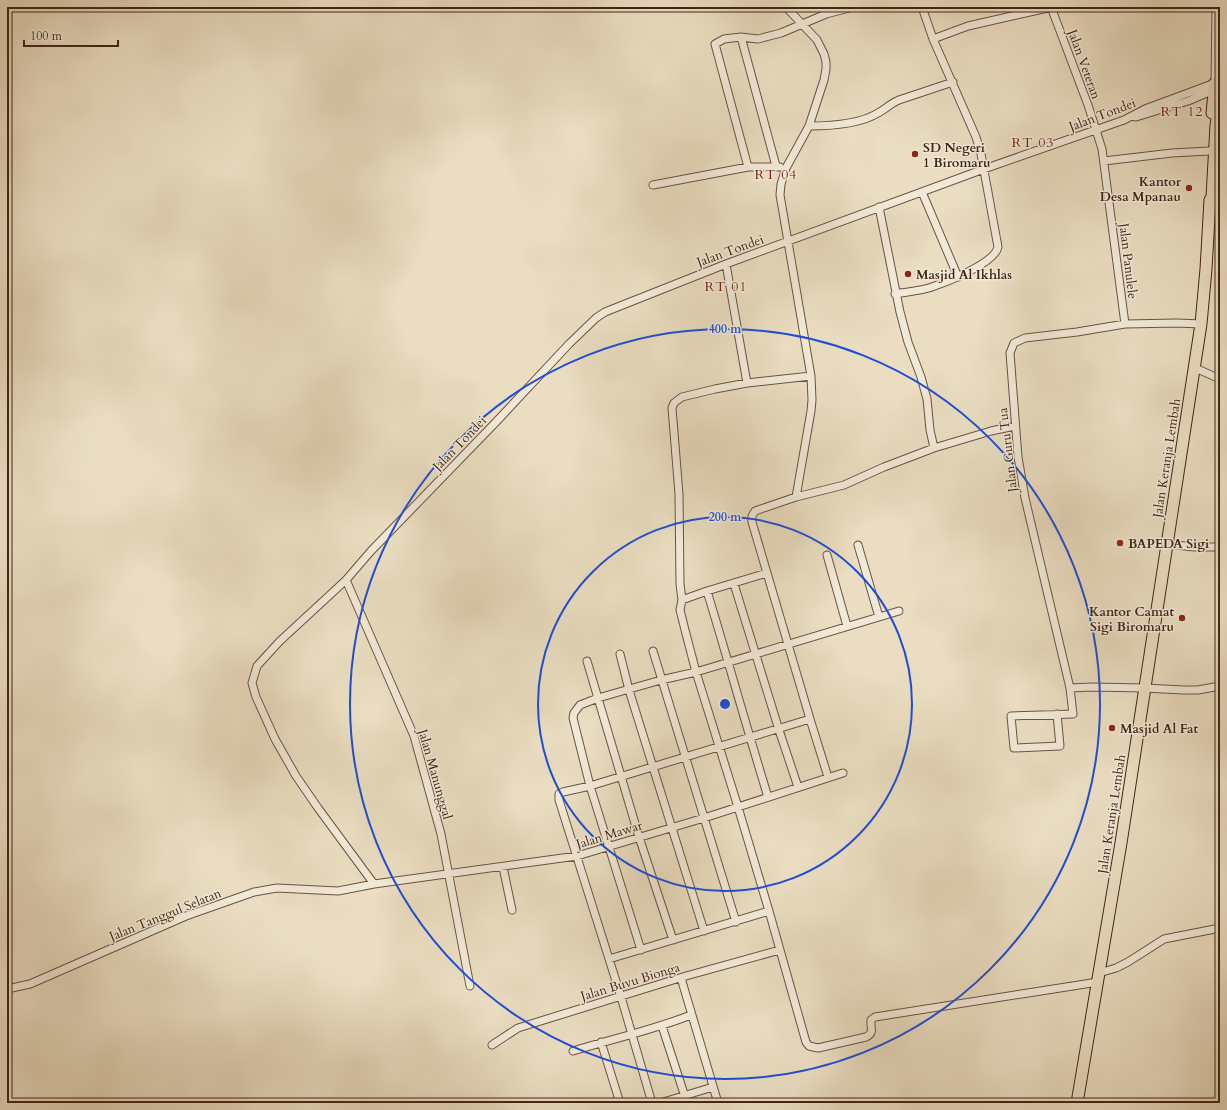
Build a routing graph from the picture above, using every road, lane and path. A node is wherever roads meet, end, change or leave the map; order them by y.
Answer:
1 (786, 7) edge
2 (853, 7) edge
3 (922, 7) edge
4 (1052, 7) edge
5 (1216, 7) edge
6 (803, 24) junction
7 (741, 37) junction
8 (933, 38) junction
9 (953, 82) junction
10 (1217, 86) edge
11 (1220, 101) edge
12 (809, 126) junction
13 (1096, 130) junction
14 (1209, 151) junction
15 (1104, 161) junction
16 (776, 166) junction
17 (748, 167) junction
18 (786, 168) junction
19 (984, 169) junction
20 (653, 186) dead end
21 (922, 192) junction
22 (1210, 200) junction
23 (880, 207) junction
24 (788, 242) junction
25 (726, 264) junction
26 (958, 277) junction
27 (895, 294) junction
28 (1125, 324) junction
29 (1200, 324) junction
30 (1193, 367) junction
31 (811, 376) junction
32 (1220, 379) edge
33 (747, 383) junction
34 (1015, 426) junction
35 (934, 448) junction
36 (796, 497) junction
37 (1167, 544) junction
38 (858, 545) dead end
39 (1220, 547) edge
40 (827, 556) dead end
41 (767, 573) junction
42 (346, 580) junction
43 (734, 584) junction
44 (707, 591) junction
45 (682, 600) junction
46 (899, 611) dead end
47 (879, 617) junction
48 (847, 626) junction
49 (788, 644) junction
50 (653, 651) dead end
51 (620, 654) dead end
52 (756, 654) junction
53 (587, 661) dead end
54 (728, 662) junction
55 (696, 672) junction
56 (661, 680) junction
57 (1220, 686) edge
58 (1070, 688) junction
59 (1144, 688) junction
60 (629, 690) junction
61 (598, 698) junction
62 (1057, 714) junction
63 (810, 719) junction
64 (779, 730) junction
65 (749, 737) junction
66 (720, 746) junction
67 (685, 757) junction
68 (652, 767) junction
69 (843, 773) dead end
70 (621, 776) junction
71 (828, 777) junction
72 (590, 786) junction
73 (798, 787) junction
74 (768, 797) junction
75 (738, 807) junction
76 (704, 818) junction
77 (671, 828) junction
78 (639, 837) junction
79 (609, 847) junction
80 (577, 856) junction
81 (502, 867) junction
82 (448, 875) junction
83 (374, 884) junction
84 (512, 910) dead end
85 (769, 911) junction
86 (736, 922) junction
87 (1220, 928) edge
88 (704, 931) junction
89 (673, 940) junction
90 (642, 950) junction
91 (780, 950) junction
92 (609, 959) junction
93 (1099, 977) junction
94 (681, 978) junction
95 (470, 986) dead end
96 (7, 989) edge
97 (621, 997) junction
98 (691, 1015) junction
99 (662, 1026) junction
100 (632, 1034) junction
101 (601, 1042) junction
102 (492, 1045) dead end
103 (573, 1051) dead end
104 (712, 1087) junction
105 (684, 1095) junction
106 (620, 1103) edge
107 (652, 1103) edge
108 (660, 1103) edge
109 (687, 1103) edge
110 (718, 1103) edge
111 (1077, 1103) edge

1 - 6 street
2 - 6 street
3 - 8 street
4 - 8 street
4 - 13 street, Jalan Veteran
5 - 10 street
6 - 7 street
6 - 12 street
7 - 16 street
7 - 17 street
8 - 9 street
9 - 12 street
9 - 19 street
10 - 13 street, Jalan Tondei
10 - 14 main road
11 - 22 main road, Jalan Keranja Lembah
12 - 18 street
13 - 15 street, Jalan Panulele
13 - 19 street, Jalan Tondei
14 - 15 street
14 - 22 main road
15 - 28 street, Jalan Panulele
16 - 17 street
16 - 18 street
17 - 20 street
18 - 24 street
19 - 21 street, Jalan Tondei
19 - 26 street
21 - 23 street, Jalan Tondei
21 - 26 street
22 - 29 main road, Jalan Keranja Lembah
23 - 24 street, Jalan Tondei
23 - 27 street
24 - 25 street, Jalan Tondei
24 - 31 street
25 - 33 street
25 - 42 street, Jalan Tondei
26 - 27 street
27 - 35 street
28 - 29 street, Jalan Guru Tua
28 - 34 street, Jalan Guru Tua
29 - 30 main road, Jalan Keranja Lembah
30 - 32 street
30 - 37 main road, Jalan Keranja Lembah
31 - 33 street
31 - 36 street
33 - 45 street
34 - 35 street
34 - 58 street, Jalan Guru Tua
35 - 36 street
36 - 41 street
37 - 39 street
37 - 59 main road, Jalan Keranja Lembah
38 - 47 street
40 - 48 street
41 - 43 street
41 - 49 street
42 - 82 street, Jalan Manunggal
42 - 83 street, Jalan Tondei
43 - 44 street
43 - 52 street
44 - 45 street
44 - 54 street
45 - 55 street
46 - 47 street
47 - 48 street
48 - 49 street
49 - 52 street
49 - 63 street
50 - 56 street
51 - 60 street
52 - 54 street
52 - 64 street
53 - 61 street
54 - 55 street
54 - 65 street
55 - 56 street
55 - 66 street
56 - 60 street
56 - 67 street
57 - 59 street
58 - 59 street
58 - 62 street, Jalan Guru Tua
59 - 93 main road, Jalan Keranja Lembah
60 - 61 street
60 - 68 street
61 - 70 street
61 - 72 street
62 - 62 street
63 - 64 street
63 - 71 street
64 - 65 street
64 - 73 street
65 - 66 street
65 - 74 street
66 - 67 street
66 - 75 street
67 - 68 street
67 - 76 street
68 - 70 street
68 - 77 street
69 - 71 street, Jalan Mawar
70 - 72 street
70 - 78 street
71 - 73 street, Jalan Mawar
72 - 79 street
72 - 80 street
73 - 74 street, Jalan Mawar
74 - 75 street, Jalan Mawar
75 - 76 street, Jalan Mawar
75 - 85 street
76 - 77 street, Jalan Mawar
76 - 86 street
77 - 78 street, Jalan Mawar
77 - 88 street
78 - 79 street, Jalan Mawar
78 - 89 street
79 - 80 street, Jalan Mawar
79 - 90 street
80 - 81 street, Jalan Mawar
80 - 92 street
81 - 82 street, Jalan Mawar
81 - 84 street
82 - 83 street, Jalan Mawar
82 - 95 street, Jalan Manunggal
83 - 96 street, Jalan Tanggul Selatan
85 - 86 street
85 - 91 street
86 - 88 street
87 - 93 street
88 - 89 street
89 - 90 street
90 - 92 street
91 - 93 street
91 - 94 street, Jalan Buvu Bionga
92 - 97 street
93 - 111 main road, Jalan Keranja Lembah
94 - 97 street, Jalan Buvu Bionga
94 - 98 street
97 - 100 street
97 - 102 street, Jalan Buvu Bionga
98 - 99 street
98 - 104 street
99 - 100 street
99 - 105 street
100 - 101 street
100 - 107 street
101 - 103 street
101 - 106 street
104 - 105 street
104 - 110 street
105 - 108 street
105 - 109 street

